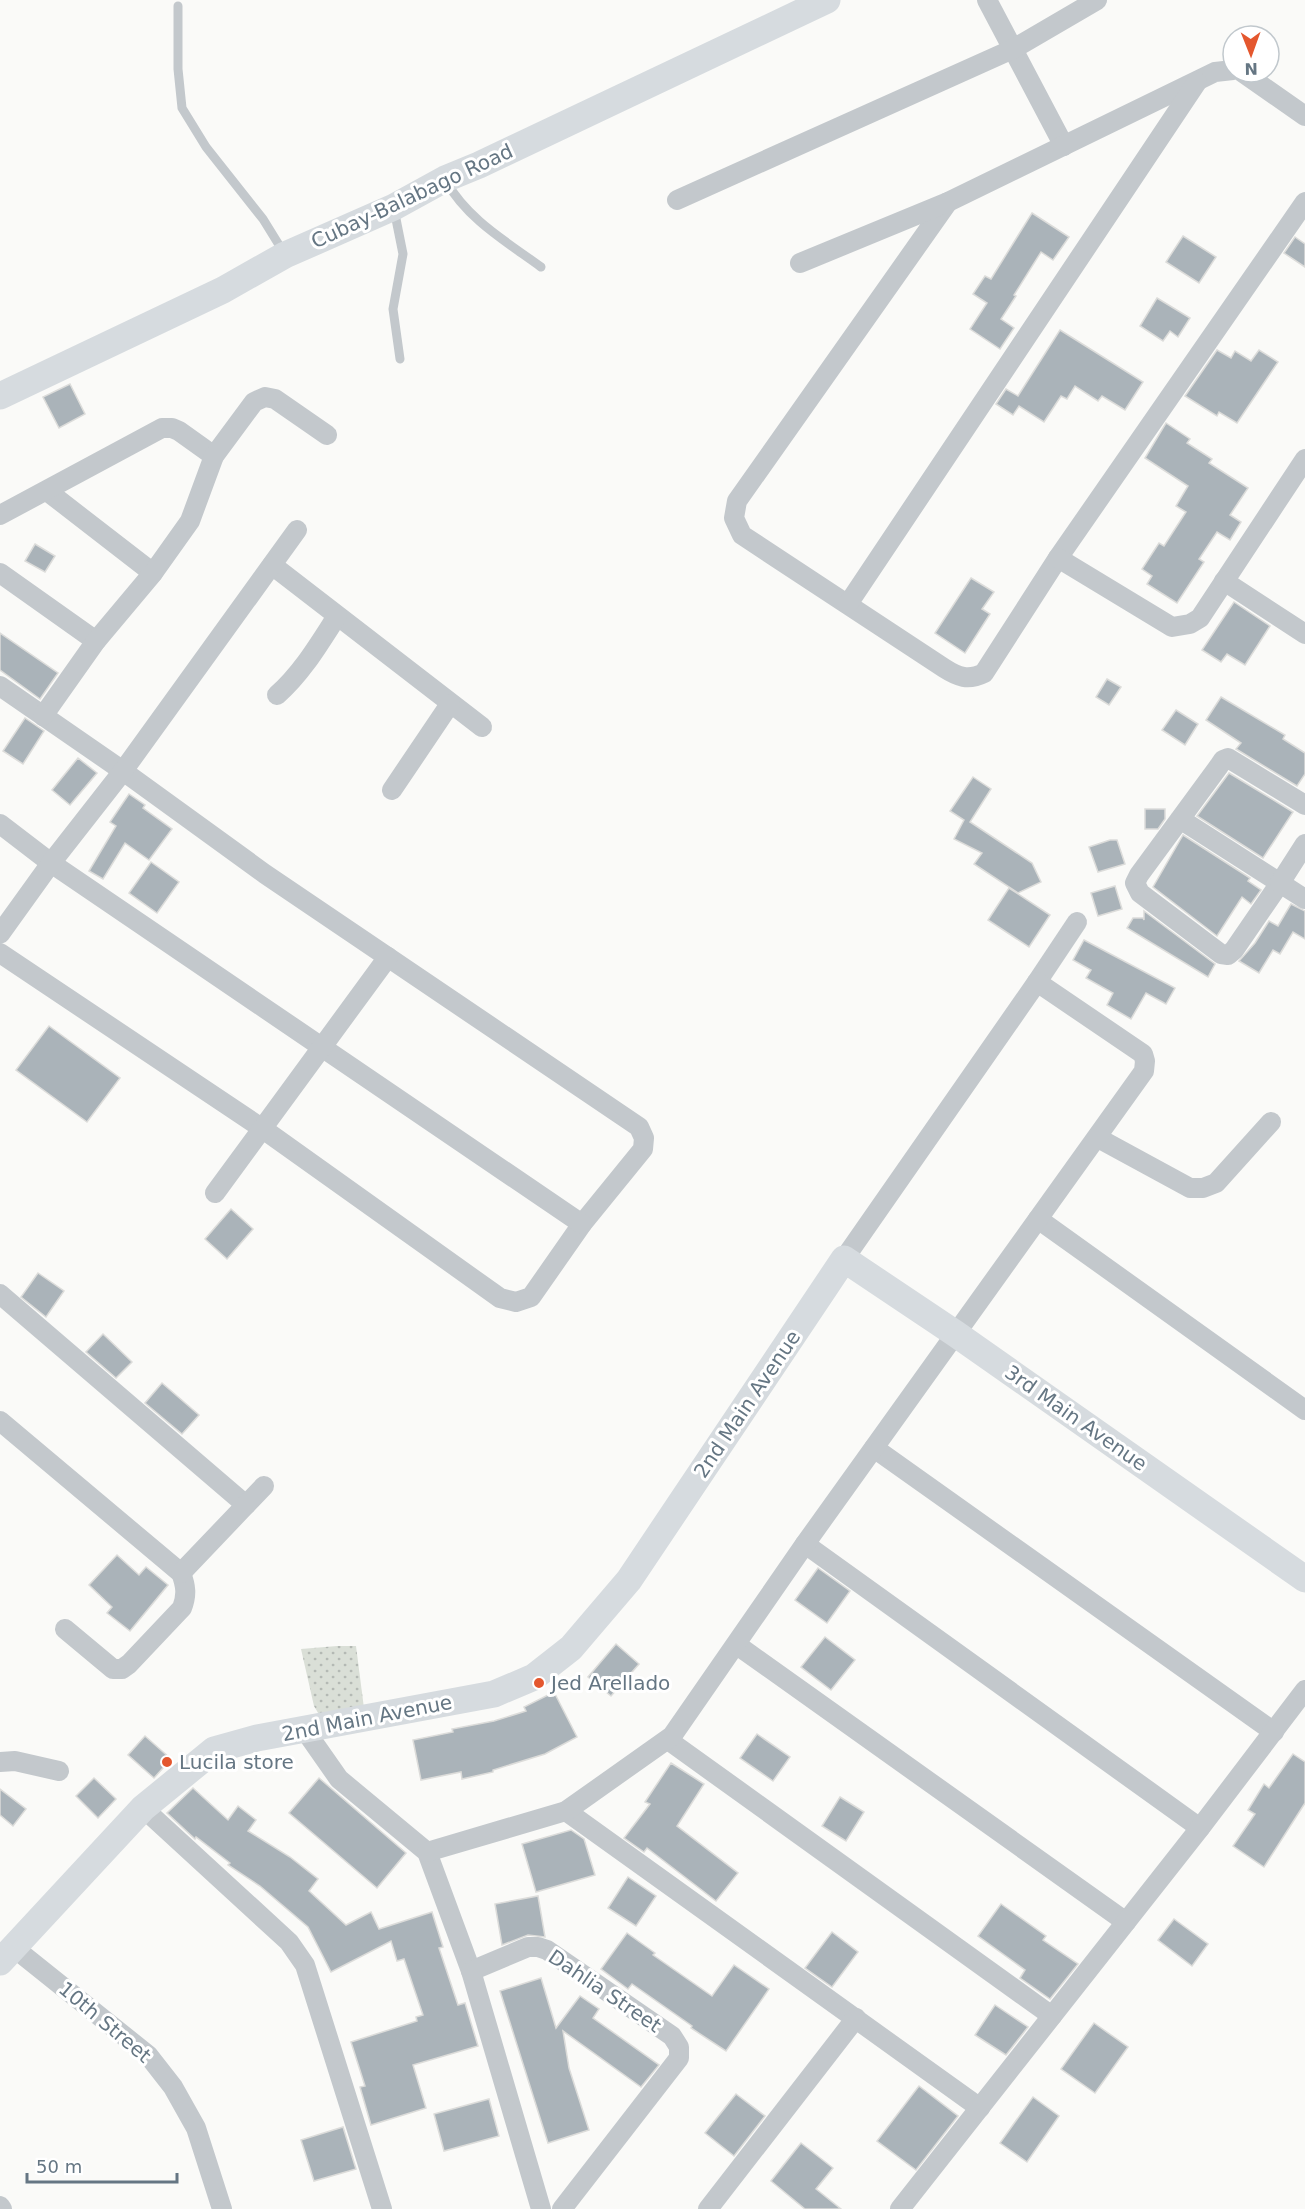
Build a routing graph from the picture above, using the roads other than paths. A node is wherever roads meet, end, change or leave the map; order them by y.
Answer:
1 (827, 0) edge
2 (987, 0) edge
3 (1097, 0) edge
4 (178, 6) dead end
5 (1013, 49) junction
6 (1221, 71) edge
7 (1197, 82) junction
8 (1259, 84) edge
9 (1305, 116) edge
10 (1064, 146) junction
11 (445, 179) junction
12 (677, 200) dead end
13 (948, 202) junction
14 (1305, 202) edge
15 (394, 207) junction
16 (285, 255) junction
17 (800, 263) dead end
18 (541, 267) dead end
19 (400, 359) dead end
20 (0, 396) edge
21 (327, 435) dead end
22 (214, 456) junction
23 (1305, 459) edge
24 (47, 491) junction
25 (0, 515) edge
26 (297, 530) dead end
27 (1058, 558) junction
28 (272, 565) junction
29 (0, 573) edge
30 (153, 573) junction
31 (1224, 581) junction
32 (848, 604) junction
33 (337, 616) junction
34 (1305, 634) edge
35 (96, 641) junction
36 (0, 686) edge
37 (277, 694) dead end
38 (450, 704) junction
39 (43, 716) junction
40 (482, 727) dead end
41 (123, 771) junction
42 (392, 790) dead end
43 (1305, 805) edge
44 (1180, 819) junction
45 (0, 824) edge
46 (1305, 844) edge
47 (51, 863) junction
48 (1280, 883) junction
49 (1305, 899) edge
50 (1077, 922) dead end
51 (0, 934) edge
52 (0, 953) edge
53 (388, 957) junction
54 (1037, 982) junction
55 (321, 1046) junction
56 (1271, 1122) dead end
57 (262, 1129) junction
58 (1098, 1138) junction
59 (215, 1192) dead end
60 (1038, 1219) junction
61 (582, 1224) junction
62 (844, 1259) junction
63 (0, 1294) edge
64 (956, 1334) junction
65 (1305, 1410) edge
66 (0, 1421) edge
67 (874, 1448) junction
68 (264, 1486) dead end
69 (246, 1505) junction
70 (805, 1544) junction
71 (181, 1574) junction
72 (1305, 1579) edge
73 (65, 1629) dead end
74 (737, 1645) junction
75 (1305, 1690) edge
76 (304, 1729) junction
77 (1274, 1732) junction
78 (668, 1740) junction
79 (0, 1762) edge
80 (59, 1771) dead end
81 (143, 1808) junction
82 (566, 1810) junction
83 (1200, 1828) junction
84 (427, 1852) junction
85 (1126, 1922) junction
86 (7, 1955) edge
87 (471, 1971) junction
88 (1052, 2016) junction
89 (856, 2018) junction
90 (980, 2108) junction
91 (222, 2209) edge
92 (382, 2209) edge
93 (541, 2209) edge
94 (562, 2209) edge
95 (708, 2209) edge
96 (900, 2209) edge

1 - 11 street, Cubay-Balabago Road
2 - 5 street
3 - 5 street
4 - 16 lane
5 - 10 street
5 - 12 street
6 - 7 street
7 - 10 street
7 - 32 street
8 - 9 street
10 - 13 street
11 - 15 street, Cubay-Balabago Road
11 - 18 lane
13 - 17 street
13 - 32 street
14 - 27 street
15 - 16 street, Cubay-Balabago Road
15 - 19 lane
16 - 20 street, Cubay-Balabago Road
21 - 22 street
22 - 24 street
22 - 30 street
23 - 31 street
24 - 25 street
24 - 30 street
26 - 28 street
27 - 31 street
27 - 32 street
28 - 33 street
28 - 41 street
29 - 35 street
30 - 35 street
31 - 34 street
33 - 37 street
33 - 38 street
35 - 39 street
36 - 39 street
38 - 40 street
38 - 42 street
39 - 41 street
41 - 47 street
41 - 53 street
43 - 44 street
44 - 48 street
44 - 48 street
45 - 47 street
46 - 48 street
47 - 51 street
47 - 55 street
48 - 49 street
50 - 54 street, 2nd Main Avenue
52 - 57 street
53 - 55 street
53 - 61 street
54 - 58 street
54 - 62 street, 2nd Main Avenue
55 - 57 street
55 - 61 street
56 - 58 street
57 - 59 street
57 - 61 street
58 - 60 street
60 - 64 street
60 - 65 street
62 - 64 street, 3rd Main Avenue
62 - 76 street, 2nd Main Avenue
63 - 69 street
64 - 67 street
64 - 72 street, 3rd Main Avenue
66 - 71 street
67 - 70 street
67 - 77 street
68 - 69 street
69 - 71 street
70 - 74 street
70 - 83 street
71 - 73 street
74 - 78 street
74 - 85 street
75 - 77 street
76 - 81 street, 2nd Main Avenue
76 - 84 street
77 - 83 street
78 - 82 street
78 - 88 street
79 - 80 street
81 - 86 street, 2nd Main Avenue
81 - 92 street
82 - 84 street
82 - 89 street
83 - 85 street
84 - 87 street
85 - 88 street
86 - 91 street, 10th Street
87 - 93 street
87 - 94 street, Dahlia Street
88 - 90 street
89 - 90 street
89 - 95 street
90 - 96 street

